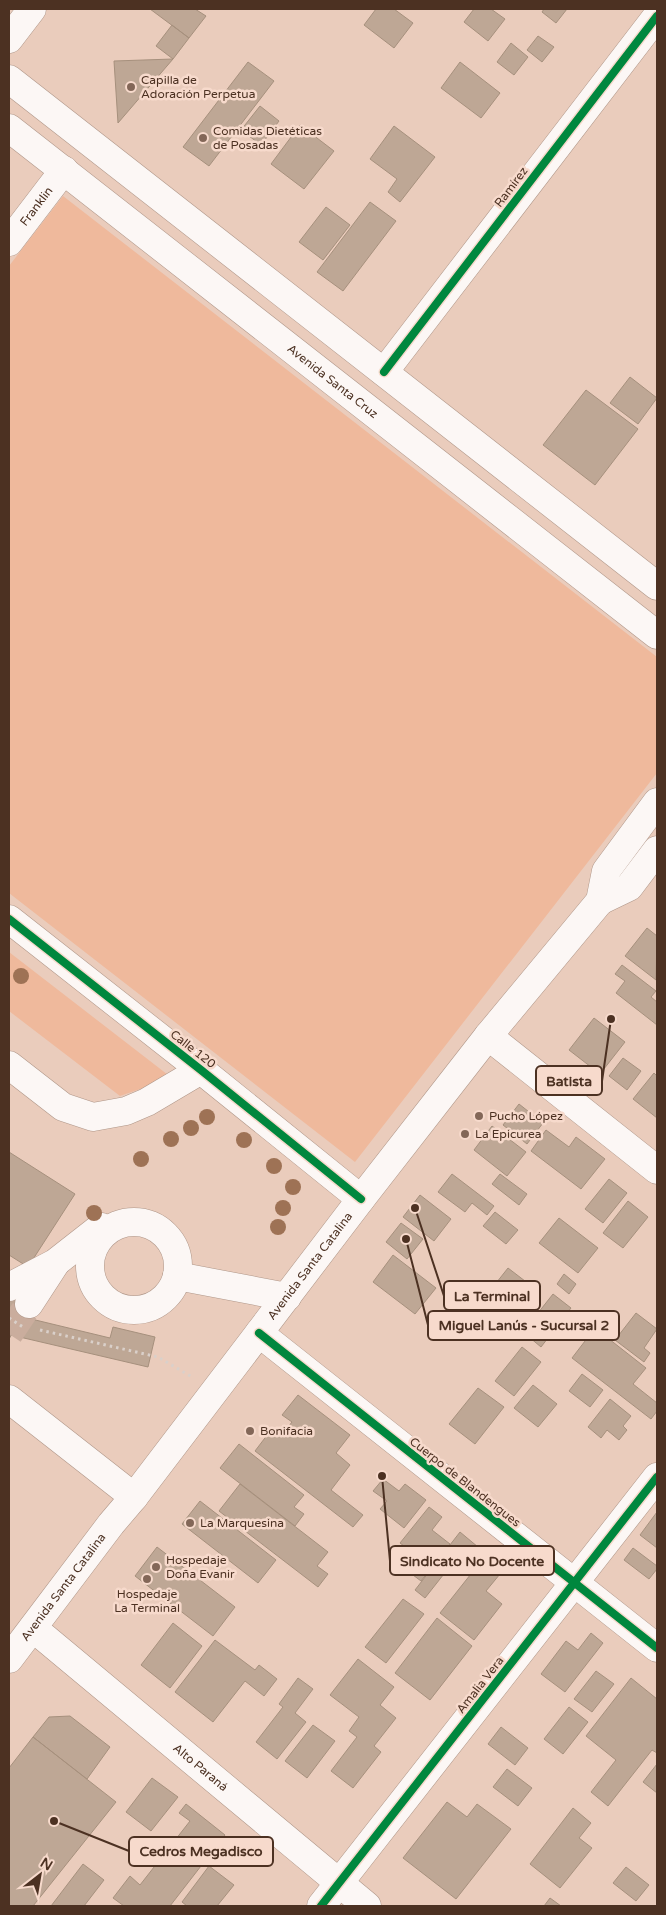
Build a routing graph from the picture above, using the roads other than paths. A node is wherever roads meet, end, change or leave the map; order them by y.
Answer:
1 (32, 9) edge
2 (657, 16) edge
3 (9, 39) edge
4 (9, 79) edge
5 (9, 128) edge
6 (64, 170) junction
7 (9, 242) edge
8 (384, 372) junction
9 (657, 586) edge
10 (657, 635) edge
11 (657, 802) edge
12 (657, 850) edge
13 (600, 901) junction
14 (9, 919) edge
15 (488, 1036) junction
16 (9, 1065) edge
17 (201, 1070) junction
18 (657, 1170) edge
19 (362, 1199) junction
20 (118, 1224) junction
21 (177, 1276) junction
22 (287, 1297) junction
23 (17, 1309) tunnel mouth
24 (259, 1334) junction
25 (9, 1400) edge
26 (657, 1477) edge
27 (134, 1497) junction
28 (574, 1583) junction
29 (33, 1628) junction
30 (657, 1648) edge
31 (9, 1659) edge
32 (338, 1884) junction
33 (321, 1906) edge
34 (366, 1906) edge

1 - 3 main road
2 - 8 main road, Ramírez
4 - 8 main road
5 - 6 main road, Avenida Santa Cruz
6 - 7 main road, Franklin
6 - 10 main road, Avenida Santa Cruz
8 - 9 main road
11 - 13 main road, Avenida Santa Catalina
12 - 13 main road, Avenida Santa Catalina
13 - 15 main road, Avenida Santa Catalina
14 - 17 main road, Calle 120
15 - 18 main road
15 - 19 main road, Avenida Santa Catalina
16 - 17 main road
17 - 19 main road, Calle 120
19 - 22 main road, Avenida Santa Catalina
20 - 21 main road
20 - 21 main road
20 - 23 main road
21 - 22 main road
22 - 24 main road, Avenida Santa Catalina
24 - 27 main road, Avenida Santa Catalina
24 - 28 main road, Cuerpo de Blandengues
25 - 27 main road
26 - 28 main road, Amalia Vera
27 - 29 main road, Avenida Santa Catalina
28 - 30 main road, Cuerpo de Blandengues
28 - 32 main road, Amalia Vera
29 - 31 main road, Avenida Santa Catalina
29 - 32 main road, Alto Paraná
32 - 33 main road, Amalia Vera
32 - 34 main road, Alto Paraná

